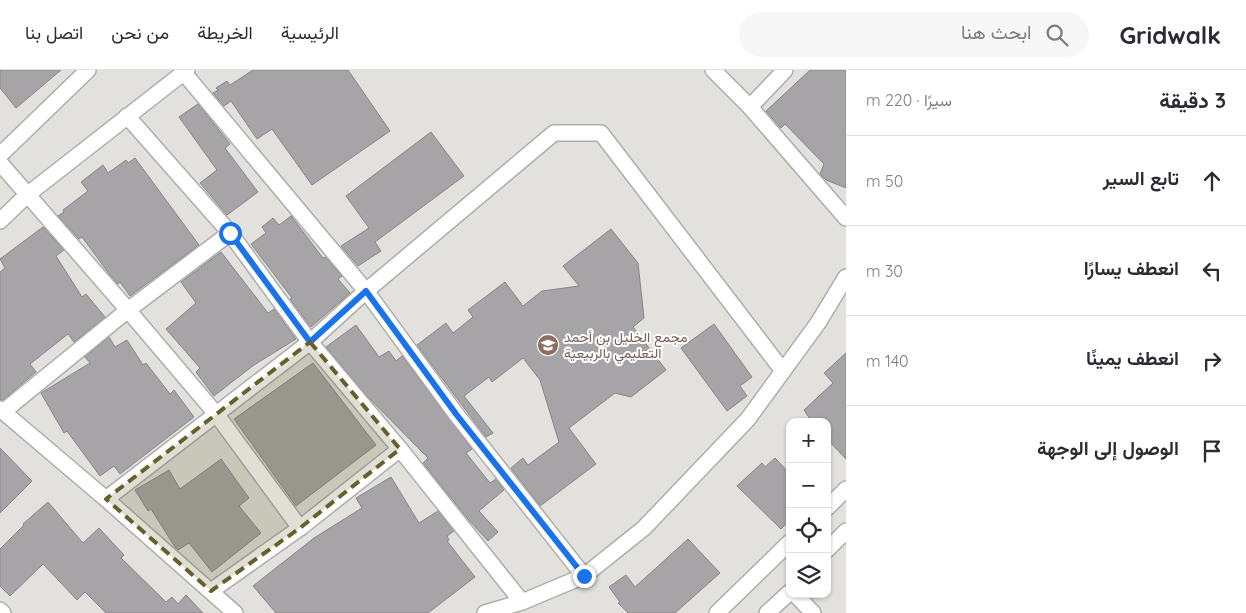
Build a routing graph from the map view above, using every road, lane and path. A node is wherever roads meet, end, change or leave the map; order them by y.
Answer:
1 (88, 70) edge
2 (713, 70) edge
3 (785, 70) edge
4 (186, 71) edge
5 (750, 107) junction
6 (128, 116) junction
7 (0, 155) edge
8 (0, 163) edge
9 (27, 195) junction
10 (846, 218) edge
11 (0, 221) edge
12 (230, 233) junction
13 (846, 277) edge
14 (366, 291) junction
15 (128, 310) junction
16 (310, 342) junction
17 (783, 371) junction
18 (2, 410) edge
19 (217, 415) junction
20 (400, 449) junction
21 (846, 490) edge
22 (106, 500) junction
23 (831, 504) edge
24 (300, 528) junction
25 (846, 531) edge
26 (786, 546) edge
27 (831, 546) edge
28 (584, 576) junction
29 (212, 591) junction
30 (786, 596) edge
31 (799, 598) edge
32 (522, 602) junction
33 (0, 610) edge
34 (2, 613) edge
35 (235, 613) edge
36 (485, 613) edge
37 (717, 613) edge
38 (767, 613) edge
39 (813, 613) edge

1 - 7 street
2 - 5 street
3 - 5 street
4 - 6 street
4 - 14 street
5 - 10 street
6 - 9 street
6 - 12 street
8 - 9 street
9 - 11 street
9 - 15 street
12 - 15 street
12 - 16 street
13 - 17 street
14 - 16 street
14 - 17 street
14 - 28 street
15 - 18 street
15 - 19 street
16 - 19 street
16 - 20 street
17 - 28 street
18 - 22 street
19 - 22 street
19 - 24 street
20 - 24 street
20 - 32 street
21 - 23 street
22 - 29 street
24 - 29 street
25 - 27 street
26 - 37 street
28 - 32 street
29 - 35 street
30 - 38 street
31 - 39 street
32 - 36 street
33 - 34 street

